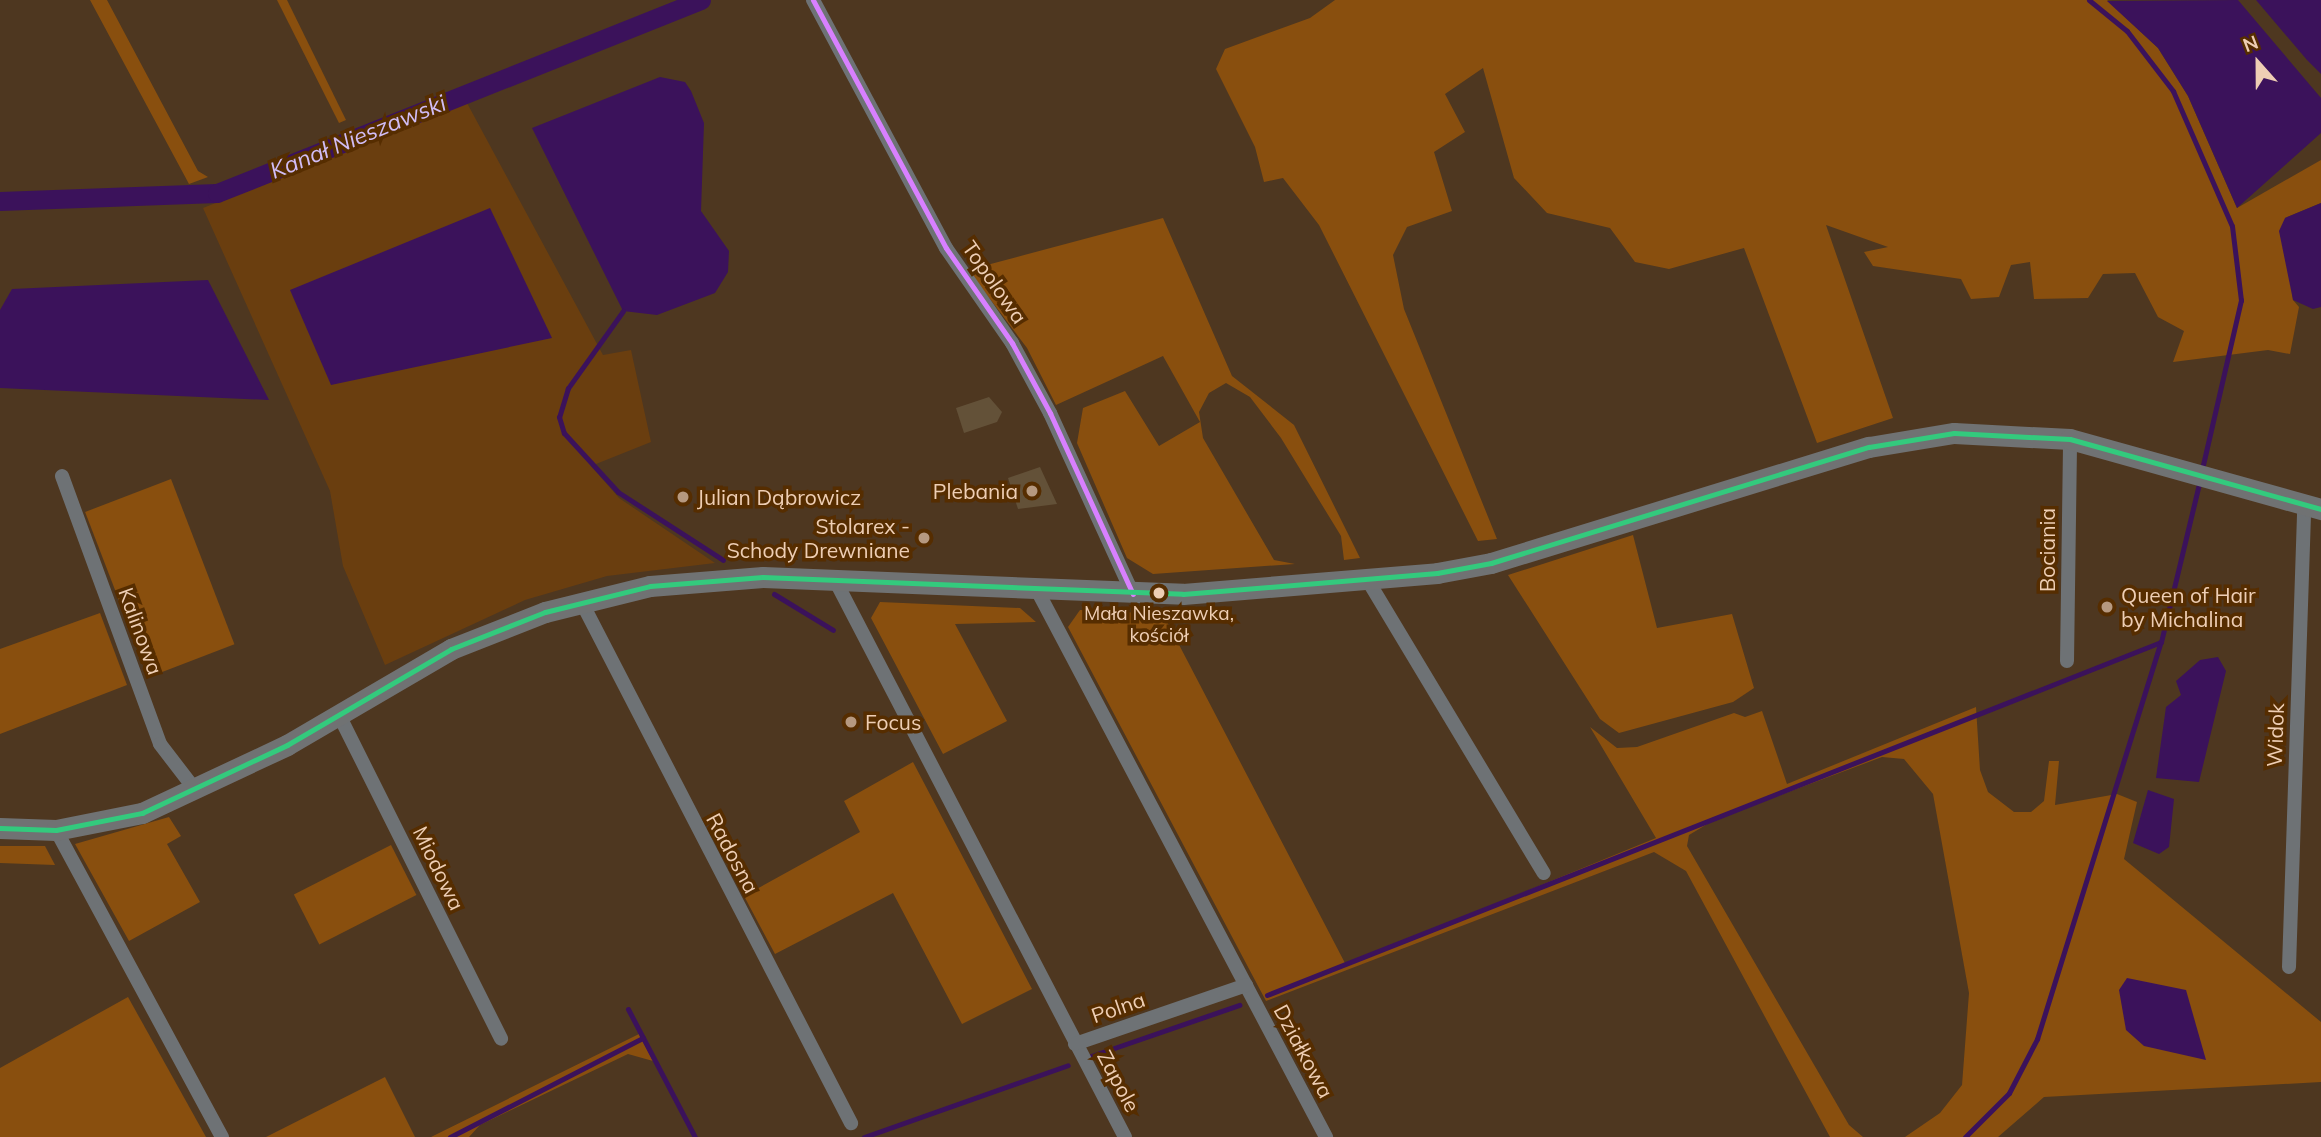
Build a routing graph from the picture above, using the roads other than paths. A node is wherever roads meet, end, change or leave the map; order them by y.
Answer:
1 (813, 0) edge
2 (2070, 439) junction
3 (62, 476) dead end
4 (2313, 507) edge
5 (1367, 579) junction
6 (835, 580) junction
7 (1037, 590) junction
8 (1132, 594) junction
9 (581, 601) junction
10 (2067, 661) dead end
11 (339, 715) junction
12 (196, 791) junction
13 (0, 828) edge
14 (56, 830) junction
15 (1544, 873) dead end
16 (2288, 967) dead end
17 (1246, 985) junction
18 (501, 1040) dead end
19 (1075, 1044) junction
20 (851, 1123) dead end
21 (222, 1137) edge
22 (1125, 1137) edge
23 (1326, 1137) edge

1 - 8 street, Topolowa
2 - 4 main road
2 - 5 main road
2 - 10 street, Bociania
3 - 12 street, Kalinowa
4 - 16 street, Widok
5 - 8 main road
5 - 15 street
6 - 7 main road
6 - 9 main road
6 - 19 street, Polna
7 - 8 main road
7 - 17 street
9 - 11 main road
9 - 20 street, Radosna
11 - 12 main road
11 - 18 street, Miodowa
12 - 14 main road
13 - 14 main road
14 - 21 street
17 - 19 street, Polna
17 - 23 street, Działkowa
19 - 22 street, Zapole

